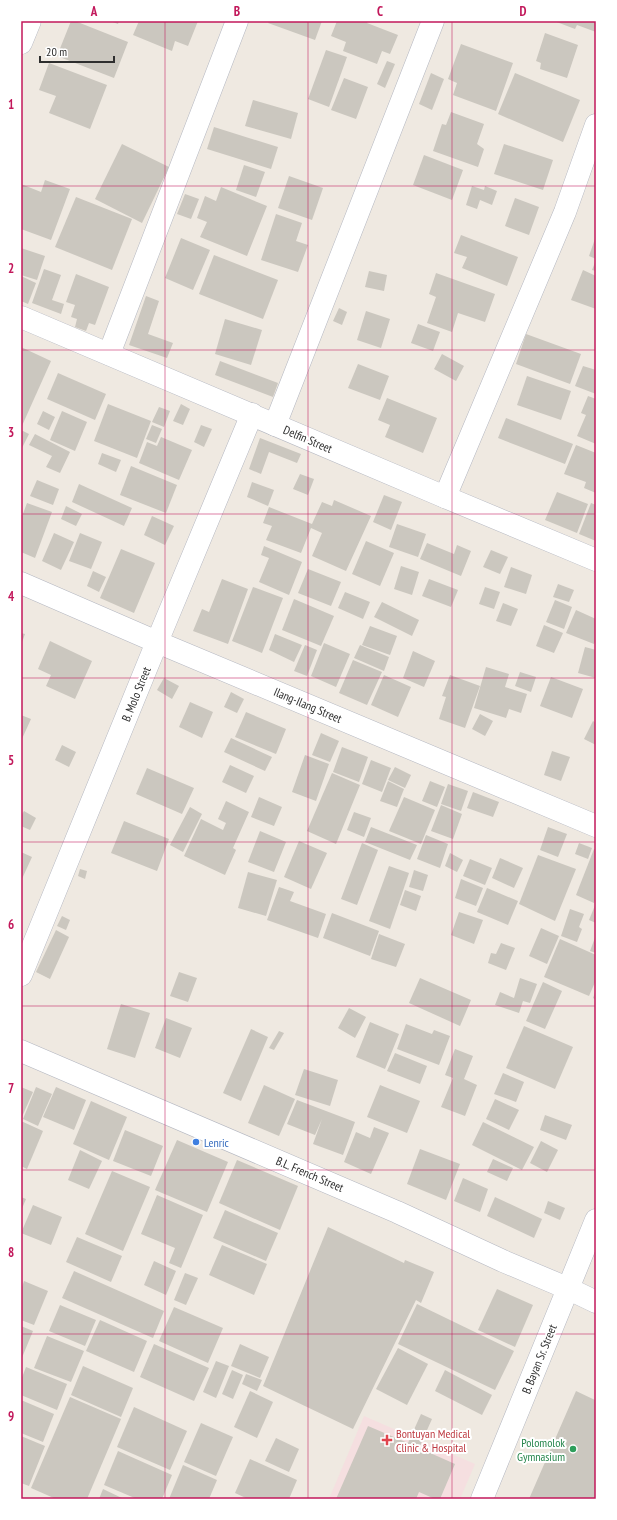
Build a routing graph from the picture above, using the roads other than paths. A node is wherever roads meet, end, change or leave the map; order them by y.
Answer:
1 (30, 21) edge
2 (236, 21) edge
3 (433, 21) edge
4 (21, 43) edge
5 (596, 125) edge
6 (21, 317) edge
7 (109, 354) junction
8 (252, 414) junction
9 (275, 425) junction
10 (445, 498) junction
11 (596, 560) edge
12 (21, 583) edge
13 (157, 642) junction
14 (596, 826) edge
15 (21, 975) edge
16 (21, 1051) edge
17 (596, 1220) edge
18 (567, 1288) junction
19 (596, 1302) edge
20 (482, 1499) edge

1 - 4 street
2 - 7 street
3 - 9 street
5 - 10 street
6 - 7 street, Delfin Street
7 - 8 street, Delfin Street
8 - 9 street, Delfin Street
8 - 13 street, B. Molo Street
9 - 10 street, Delfin Street
10 - 11 street, Delfin Street
12 - 13 street, Ilang-Ilang Street
13 - 14 street, Ilang-Ilang Street
13 - 15 street, B. Molo Street
16 - 18 street, B.L. French Street
17 - 18 street, B. Bayan Sr. Street
18 - 19 street, B.L. French Street
18 - 20 street, B. Bayan Sr. Street

